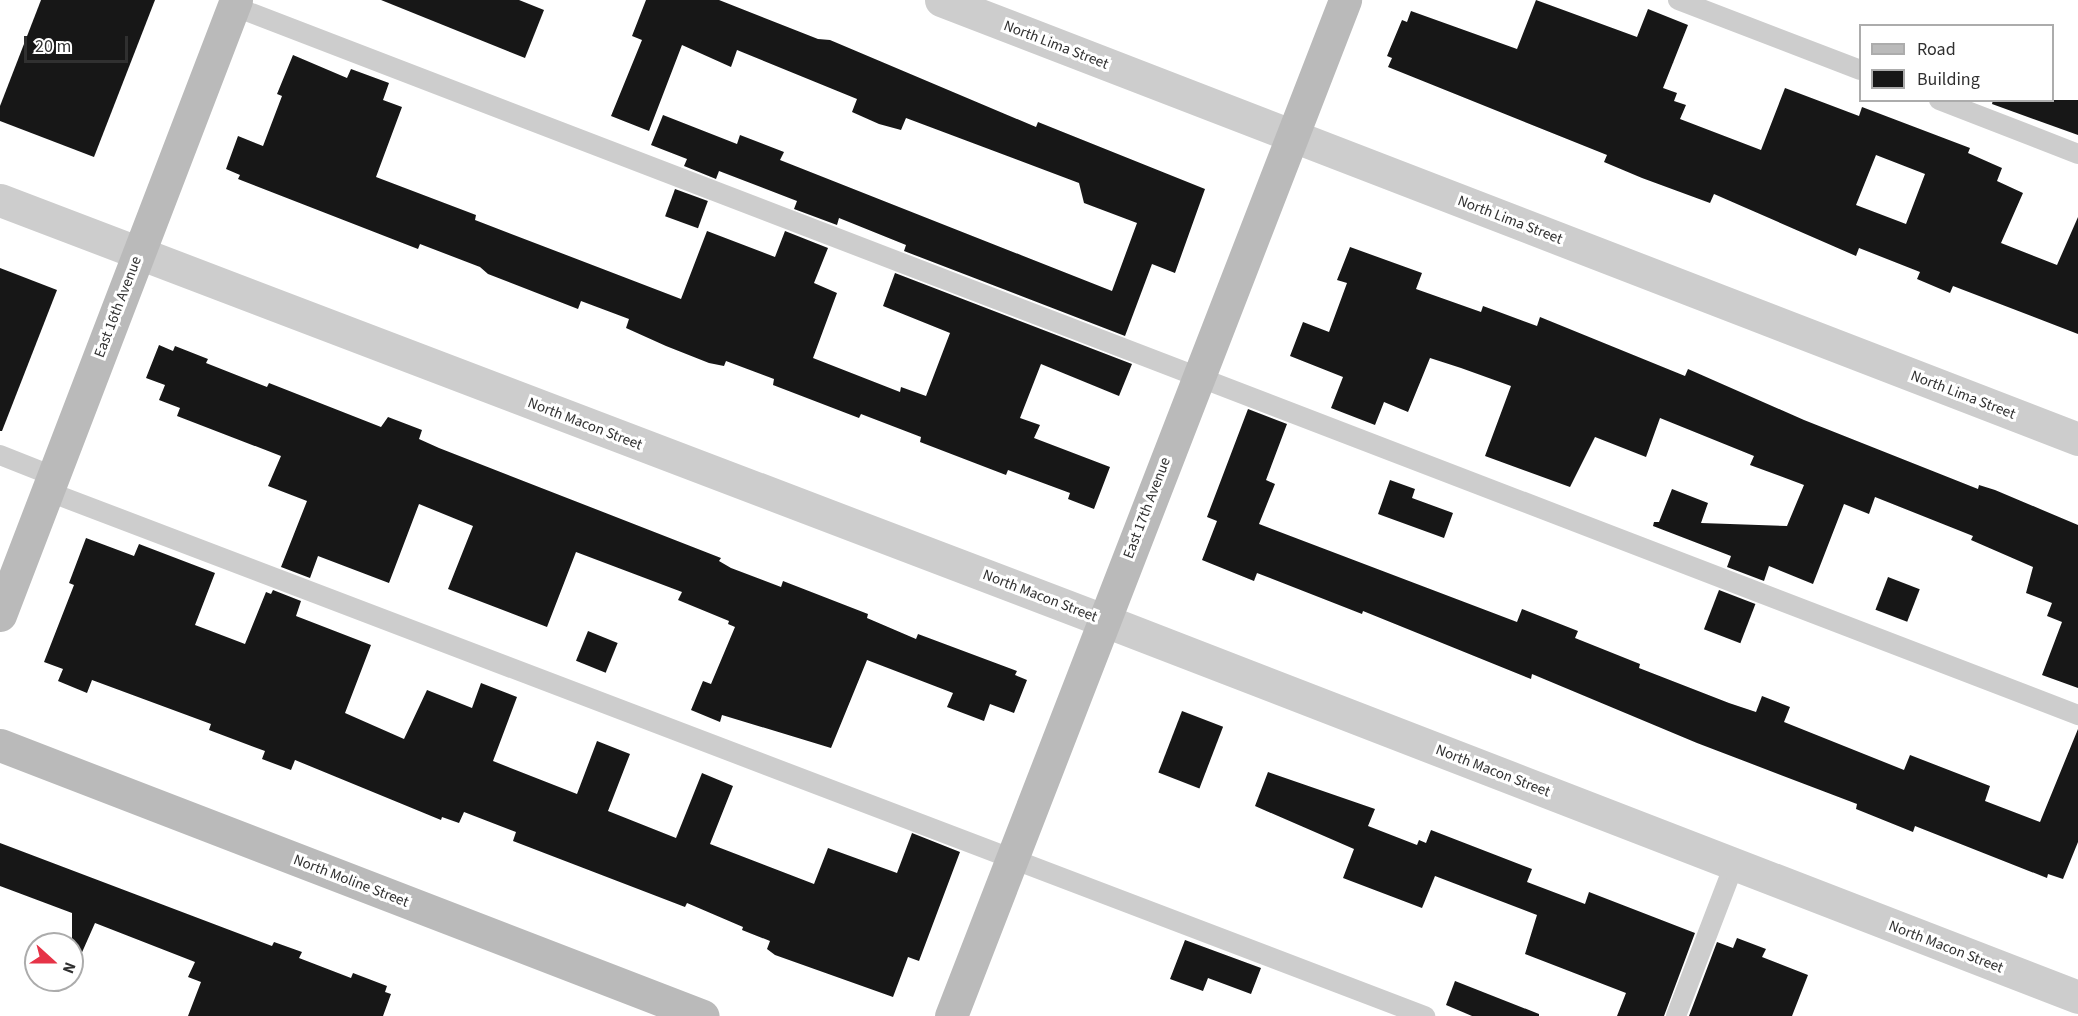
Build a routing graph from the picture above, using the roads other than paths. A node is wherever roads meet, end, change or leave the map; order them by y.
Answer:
1 (941, 0) edge
2 (1345, 0) edge
3 (1678, 0) edge
4 (235, 3) edge
5 (1859, 70) edge
6 (1944, 102) edge
7 (1292, 136) junction
8 (2078, 154) edge
9 (0, 200) edge
10 (138, 255) junction
11 (1199, 375) junction
12 (2078, 439) edge
13 (0, 455) edge
14 (50, 483) junction
15 (0, 615) edge
16 (1103, 620) junction
17 (2078, 715) edge
18 (0, 745) edge
19 (1011, 857) junction
20 (1734, 865) junction
21 (2074, 998) edge
22 (703, 1016) edge
23 (951, 1016) edge
24 (1425, 1016) edge
25 (1676, 1016) edge

1 - 7 street, North Lima Street
2 - 7 street, East 17th Avenue
3 - 5 lane
4 - 10 street, East 16th Avenue
4 - 11 lane
6 - 8 lane
7 - 11 street, East 17th Avenue
7 - 12 street, North Lima Street
9 - 10 street, North Macon Street
10 - 14 street, East 16th Avenue
10 - 16 street, North Macon Street
11 - 16 street, East 17th Avenue
11 - 17 lane
13 - 14 lane
14 - 15 street, East 16th Avenue
14 - 19 lane
16 - 19 street, East 17th Avenue
16 - 20 street, North Macon Street
18 - 22 street, North Moline Street
19 - 23 street, East 17th Avenue
19 - 24 lane
20 - 21 street, North Macon Street
20 - 25 lane

